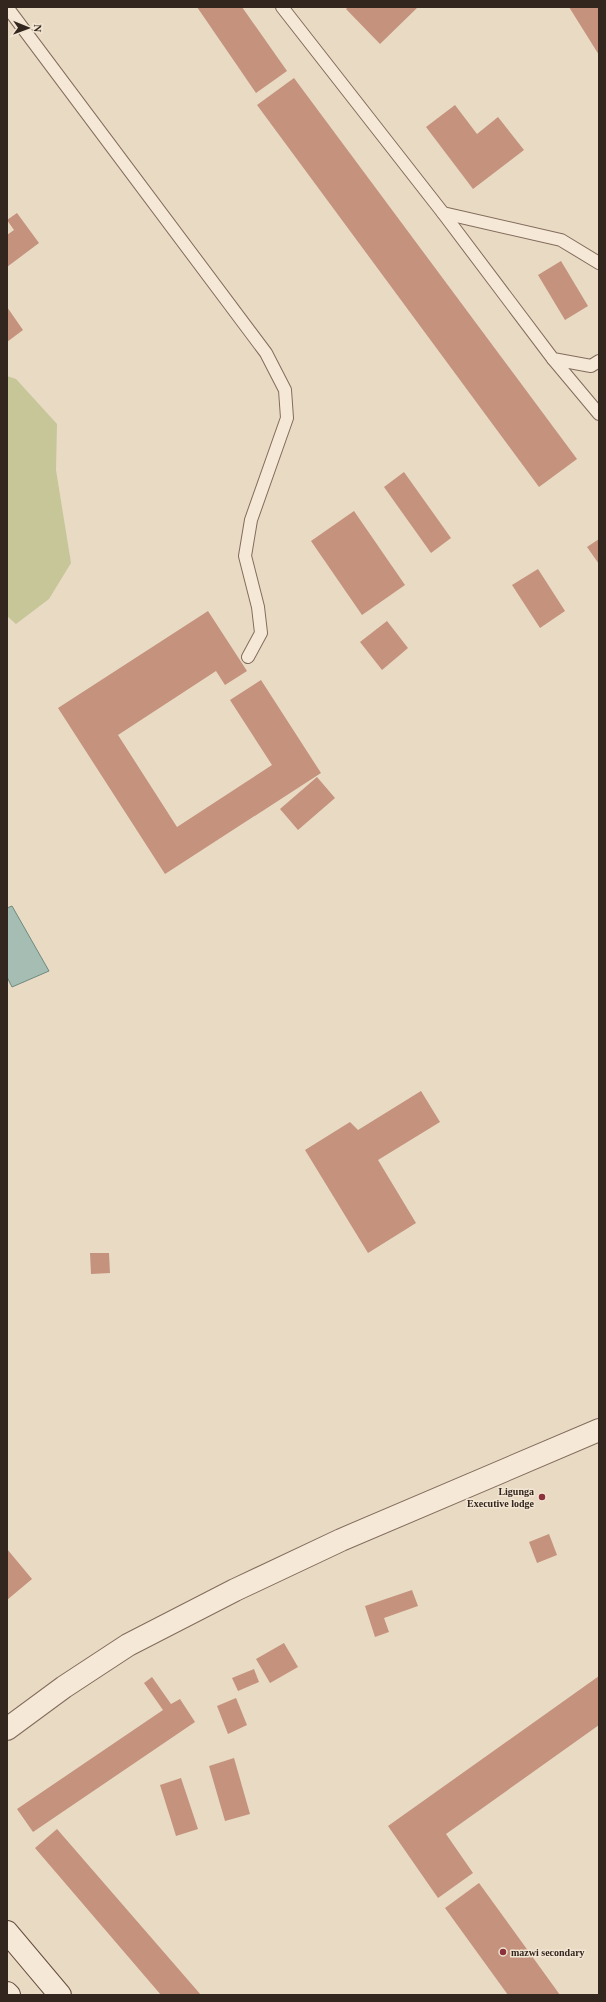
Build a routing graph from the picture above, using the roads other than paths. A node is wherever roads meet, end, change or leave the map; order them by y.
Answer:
1 (7, 7) edge
2 (282, 7) edge
3 (443, 213) junction
4 (599, 263) edge
5 (553, 360) junction
6 (599, 361) edge
7 (599, 414) edge
8 (248, 657) dead end
9 (599, 1430) edge
10 (7, 1729) edge
11 (7, 1932) edge
12 (60, 1995) edge

1 - 8 lane
2 - 3 lane
3 - 4 lane
3 - 5 lane
5 - 6 lane
5 - 7 lane
9 - 10 street
11 - 12 street

